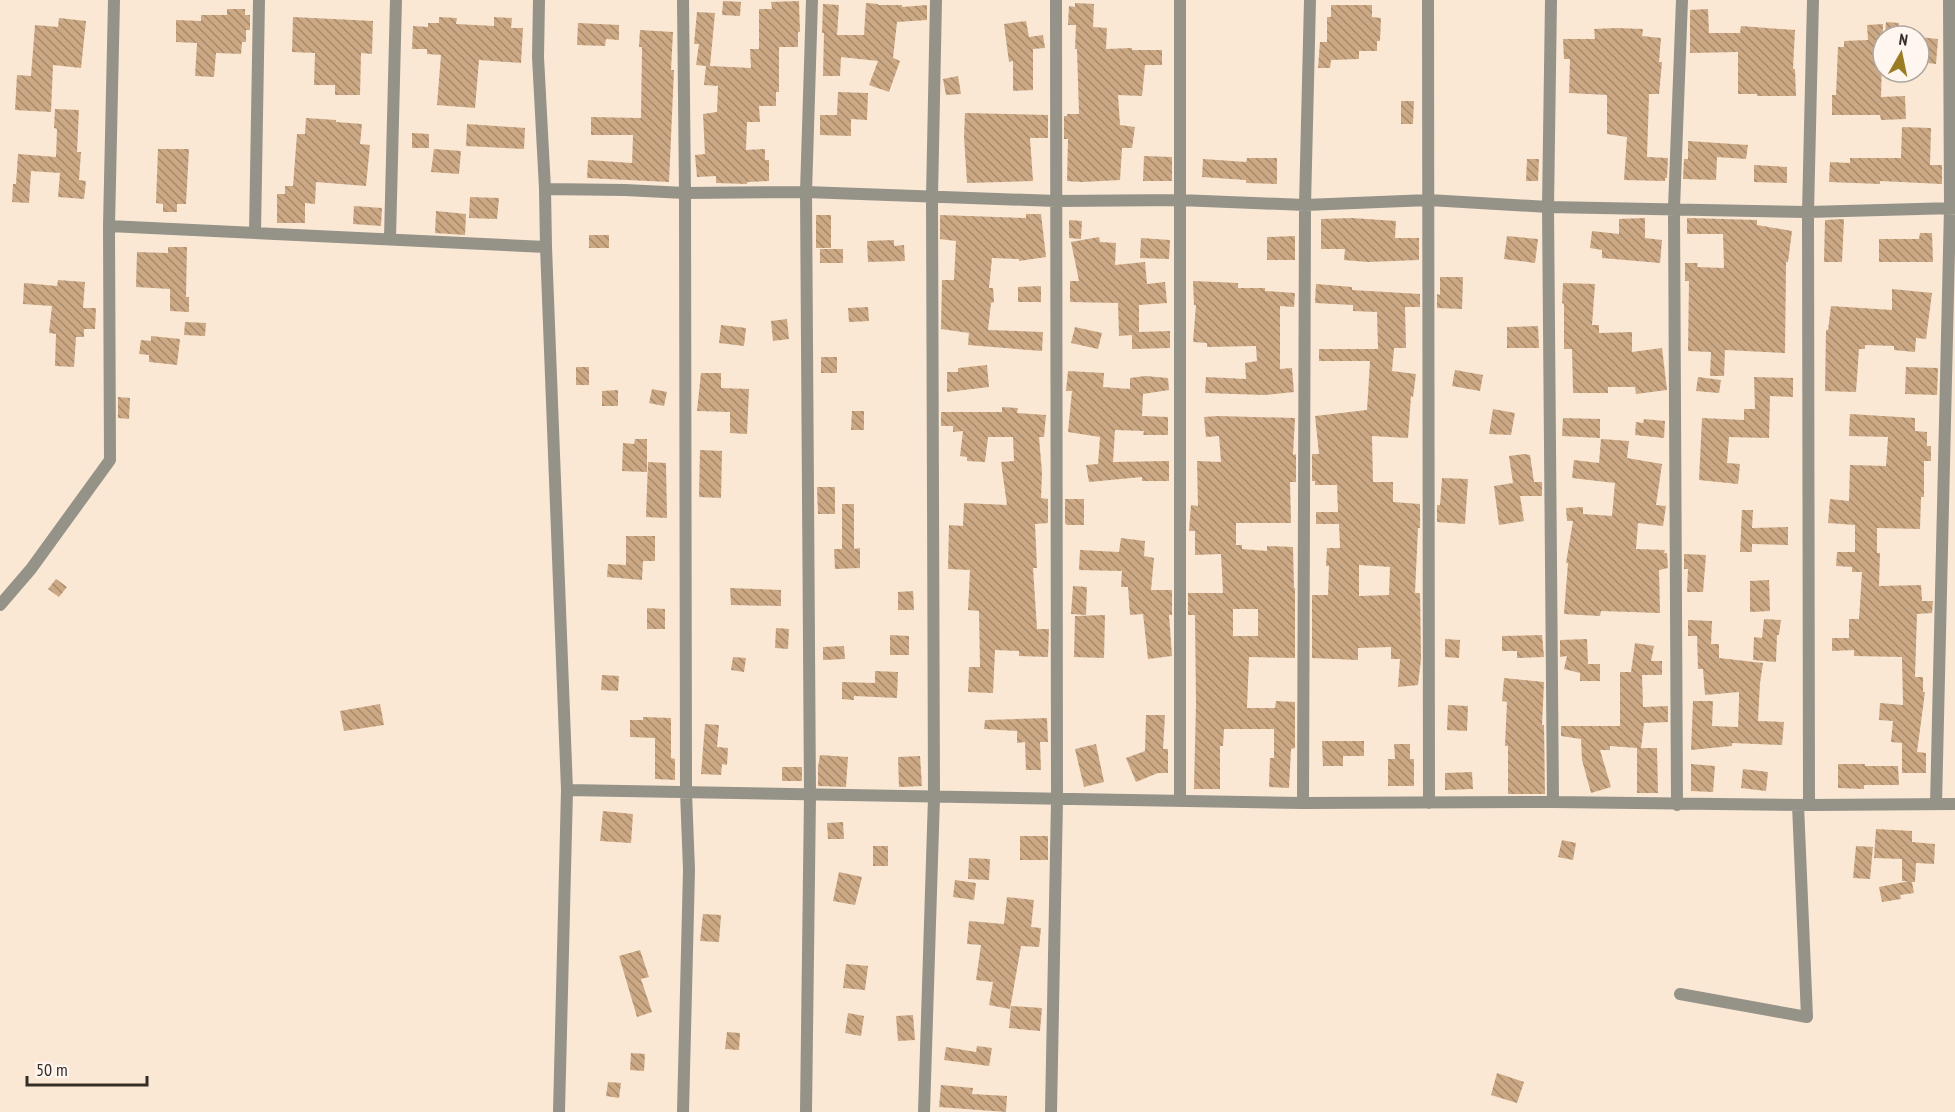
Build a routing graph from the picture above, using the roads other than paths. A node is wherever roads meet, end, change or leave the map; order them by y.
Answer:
1 (114, 0) edge
2 (259, 0) edge
3 (396, 0) edge
4 (539, 0) edge
5 (683, 0) edge
6 (812, 0) edge
7 (936, 0) edge
8 (1056, 0) edge
9 (1180, 0) edge
10 (1310, 0) edge
11 (1428, 0) edge
12 (1551, 0) edge
13 (1682, 0) edge
14 (1813, 0) edge
15 (1949, 0) edge
16 (545, 189) junction
17 (806, 192) junction
18 (685, 193) junction
19 (932, 197) junction
20 (1429, 200) junction
21 (1056, 201) junction
22 (1179, 201) junction
23 (1305, 205) junction
24 (1548, 207) junction
25 (1674, 208) junction
26 (1952, 208) edge
27 (1808, 212) junction
28 (109, 226) junction
29 (255, 233) junction
30 (390, 238) junction
31 (546, 247) junction
32 (2, 601) edge
33 (567, 790) junction
34 (686, 792) junction
35 (810, 795) junction
36 (934, 797) junction
37 (1056, 800) junction
38 (1180, 801) junction
39 (1553, 802) junction
40 (1303, 803) junction
41 (1429, 803) junction
42 (1936, 804) junction
43 (1955, 804) edge
44 (1677, 805) junction
45 (1804, 805) junction
46 (1680, 994) dead end
47 (559, 1112) edge
48 (683, 1112) edge
49 (806, 1112) edge
50 (924, 1112) edge
51 (1051, 1112) edge

1 - 28 street
2 - 29 street
3 - 30 street
4 - 16 street
5 - 18 street
6 - 17 street
7 - 19 street
8 - 21 street
9 - 22 street
10 - 23 street
11 - 20 street
12 - 24 street
13 - 25 street
14 - 27 street
15 - 26 street
16 - 18 street
16 - 31 street
17 - 18 street
17 - 19 street
17 - 35 street
18 - 34 street
19 - 21 street
19 - 36 street
20 - 23 street
20 - 24 street
20 - 41 street
21 - 22 street
21 - 37 street
22 - 23 street
22 - 38 street
23 - 40 street
24 - 25 street
24 - 39 street
25 - 27 street
25 - 44 street
26 - 27 street
26 - 42 street
27 - 45 street
28 - 29 street
28 - 32 street
29 - 30 street
30 - 31 street
31 - 33 street
33 - 34 street
33 - 47 street
34 - 35 street
34 - 48 street
35 - 36 street
35 - 49 street
36 - 37 street
36 - 50 street
37 - 38 street
37 - 51 street
38 - 40 street
39 - 41 street
39 - 44 street
40 - 41 street
42 - 43 street
42 - 45 street
44 - 45 street
45 - 46 street

